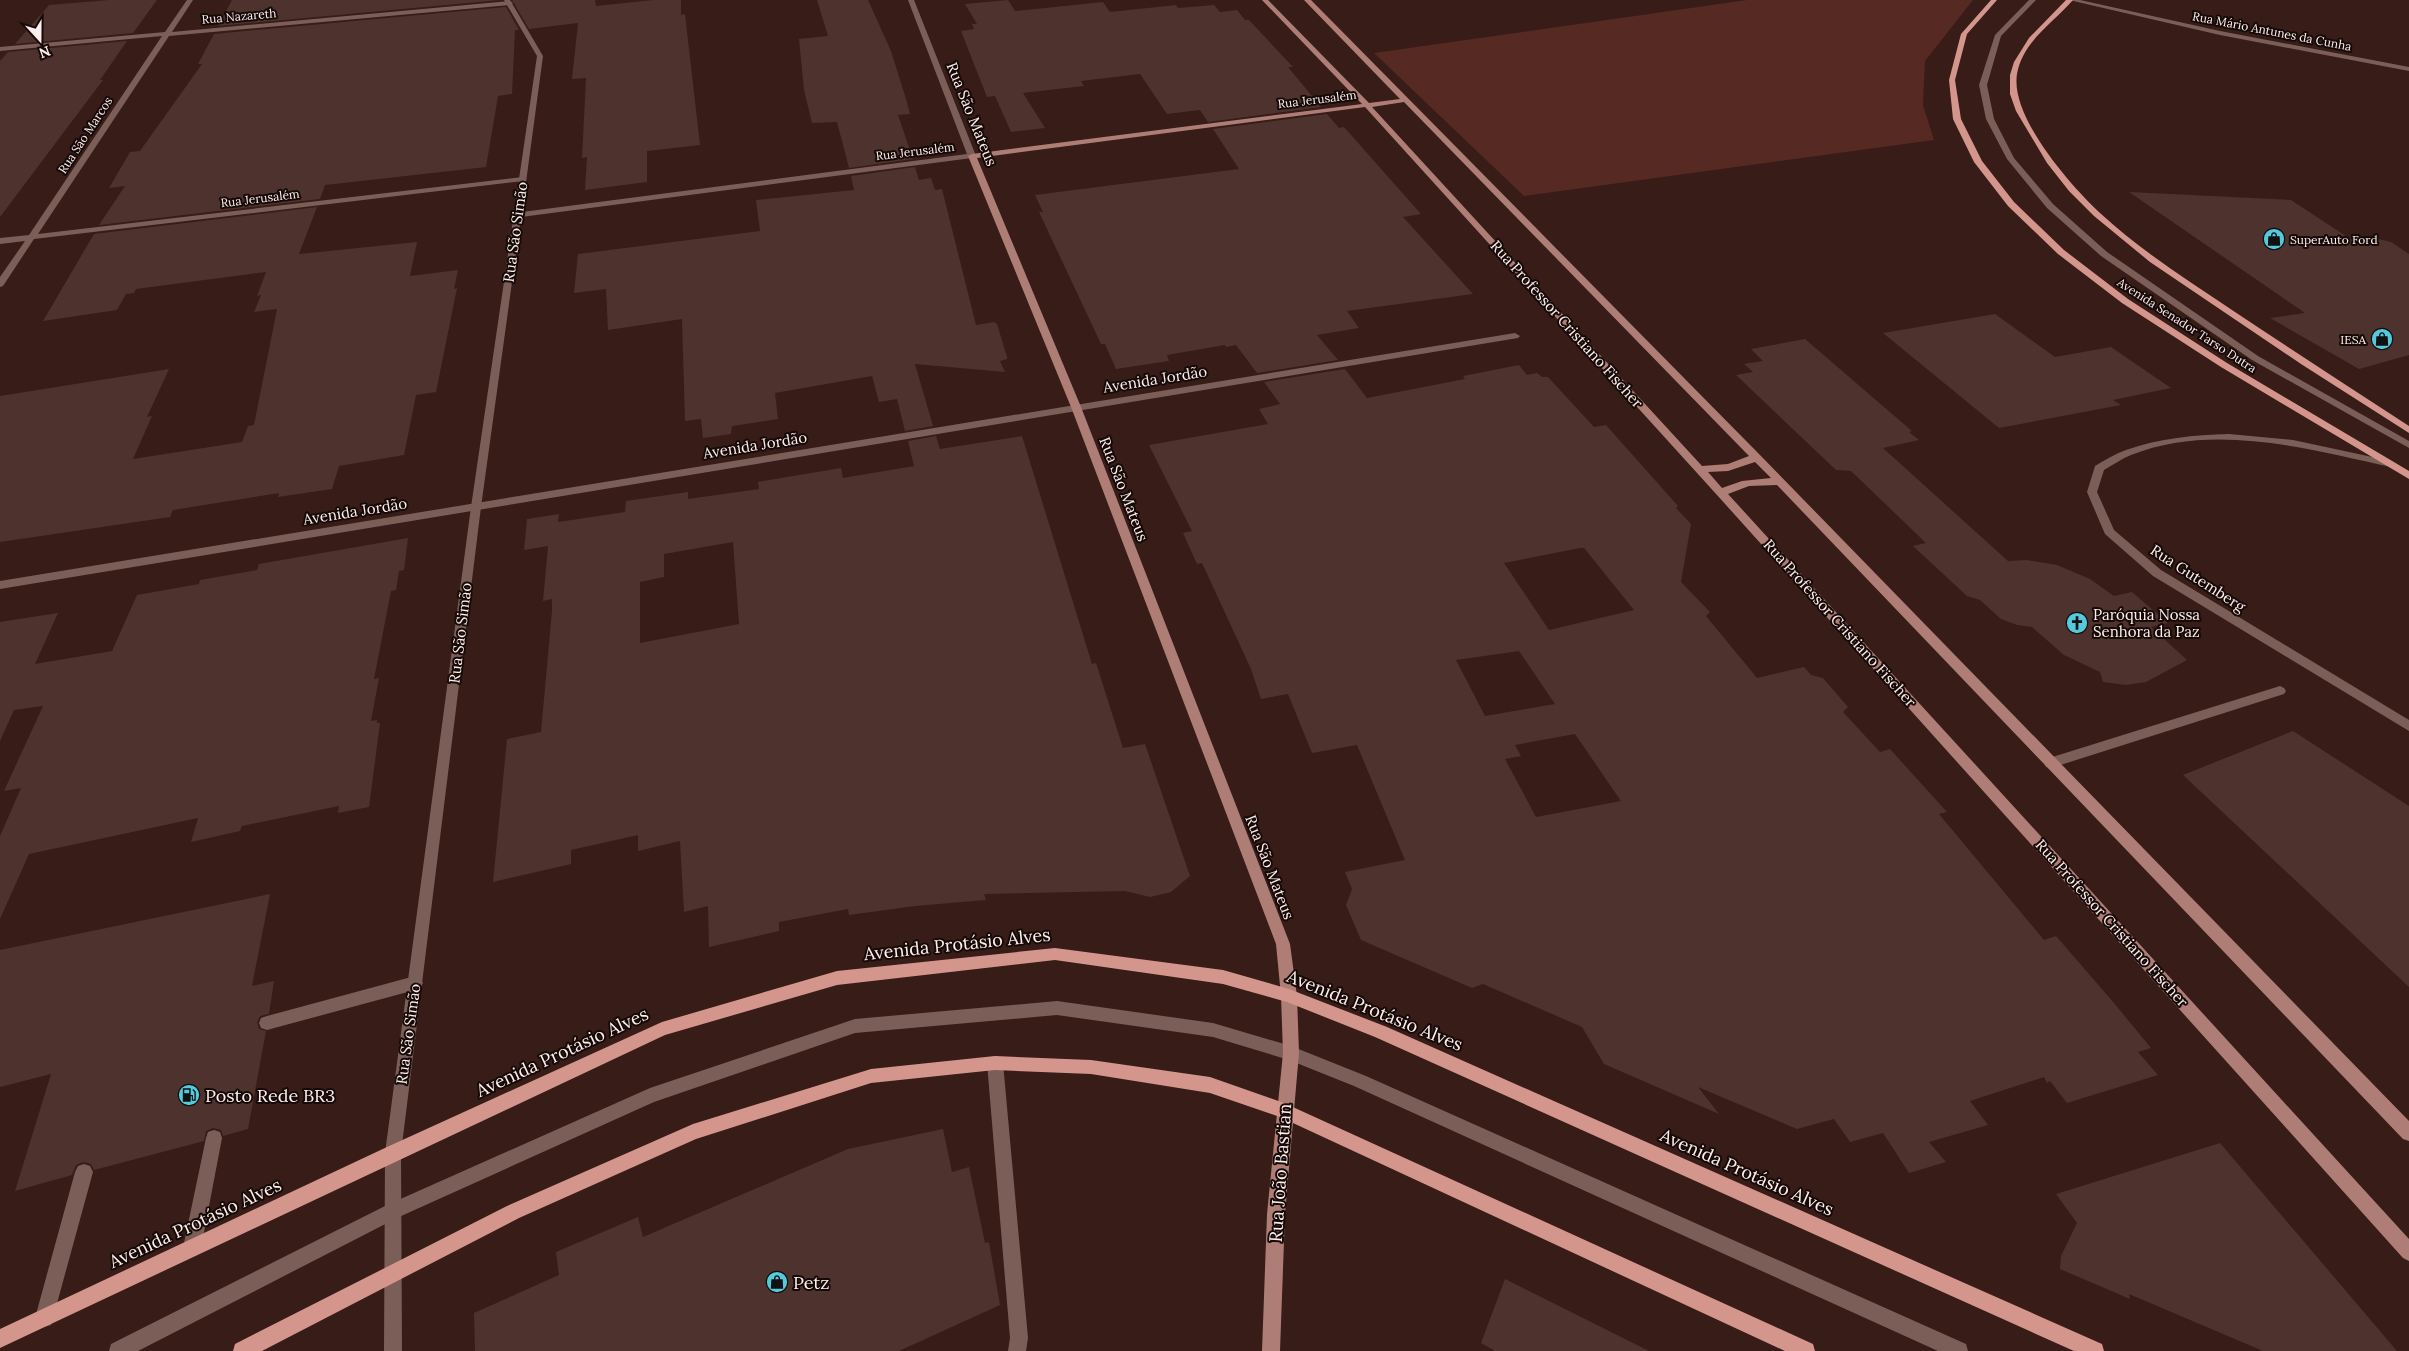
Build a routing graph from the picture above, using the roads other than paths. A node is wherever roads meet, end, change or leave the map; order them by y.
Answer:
1 (190, 0) edge
2 (910, 0) edge
3 (1265, 0) edge
4 (1307, 0) edge
5 (1994, 0) edge
6 (2033, 0) edge
7 (2071, 0) edge
8 (509, 2) edge
9 (165, 34) junction
10 (0, 49) edge
11 (2409, 69) edge
12 (1406, 100) junction
13 (1366, 105) junction
14 (972, 156) junction
15 (523, 179) junction
16 (518, 215) junction
17 (30, 238) junction
18 (0, 241) edge
19 (0, 284) edge
20 (1515, 336) dead end
21 (1076, 407) junction
22 (2409, 430) edge
23 (2409, 445) edge
24 (1756, 457) junction
25 (2391, 464) junction
26 (1699, 469) junction
27 (2409, 476) edge
28 (1779, 482) junction
29 (1721, 493) junction
30 (476, 507) junction
31 (0, 585) edge
32 (2280, 691) dead end
33 (2409, 726) edge
34 (2051, 763) junction
35 (415, 983) junction
36 (1289, 996) junction
37 (267, 1023) dead end
38 (1291, 1054) junction
39 (995, 1063) junction
40 (1284, 1111) junction
41 (2409, 1133) edge
42 (214, 1138) dead end
43 (393, 1153) junction
44 (84, 1172) dead end
45 (393, 1211) junction
46 (192, 1248) junction
47 (2409, 1252) edge
48 (392, 1276) junction
49 (44, 1318) junction
50 (0, 1339) edge
51 (118, 1351) edge
52 (242, 1351) edge
53 (393, 1351) edge
54 (1016, 1351) edge
55 (1271, 1351) edge
56 (1806, 1351) edge
57 (1960, 1351) edge
58 (2094, 1351) edge

1 - 9 street, Rua São Marcos
2 - 14 street, Rua São Mateus
3 - 13 main road, Rua Professor Cristiano Fischer
4 - 12 main road
5 - 25 main road, Avenida Senador Tarso Dutra
6 - 23 street
7 - 11 street, Rua Mário Antunes da Cunha
7 - 22 main road
8 - 9 street, Rua Nazareth
8 - 15 street, Rua São Simão
9 - 10 street, Rua Nazareth
9 - 17 street, Rua São Marcos
12 - 13 main road, Rua Jerusalém
12 - 24 main road
13 - 14 main road, Rua Jerusalém
13 - 26 main road, Rua Professor Cristiano Fischer
14 - 16 street, Rua Jerusalém
14 - 21 main road, Rua São Mateus
15 - 16 street, Rua São Simão
15 - 17 street, Rua Jerusalém
16 - 30 street, Rua São Simão
17 - 18 street, Rua Jerusalém
17 - 19 street, Rua São Marcos
20 - 21 street, Avenida Jordão
21 - 30 street, Avenida Jordão
21 - 36 main road, Rua São Mateus
24 - 26 main road
24 - 28 main road
25 - 27 main road, Avenida Senador Tarso Dutra
25 - 33 street, Rua Gutemberg
26 - 29 main road, Rua Professor Cristiano Fischer
28 - 29 main road
28 - 34 main road
29 - 47 main road, Rua Professor Cristiano Fischer
30 - 31 street, Avenida Jordão
30 - 35 street, Rua São Simão
32 - 34 street
34 - 41 main road
35 - 37 street
35 - 43 street, Rua São Simão
36 - 38 main road, Rua João Bastian
36 - 43 main road, Avenida Protásio Alves
36 - 58 main road, Avenida Protásio Alves
38 - 40 main road, Rua João Bastian
38 - 45 street
38 - 57 street
39 - 40 main road
39 - 48 main road
39 - 54 street
40 - 55 main road, Rua João Bastian
40 - 56 main road
42 - 46 street
43 - 45 street, Rua São Simão
43 - 46 main road, Avenida Protásio Alves
44 - 49 street
45 - 48 street, Rua São Simão
45 - 51 street
46 - 49 main road, Avenida Protásio Alves
48 - 52 main road
48 - 53 street, Rua São Simão
49 - 50 main road, Avenida Protásio Alves

